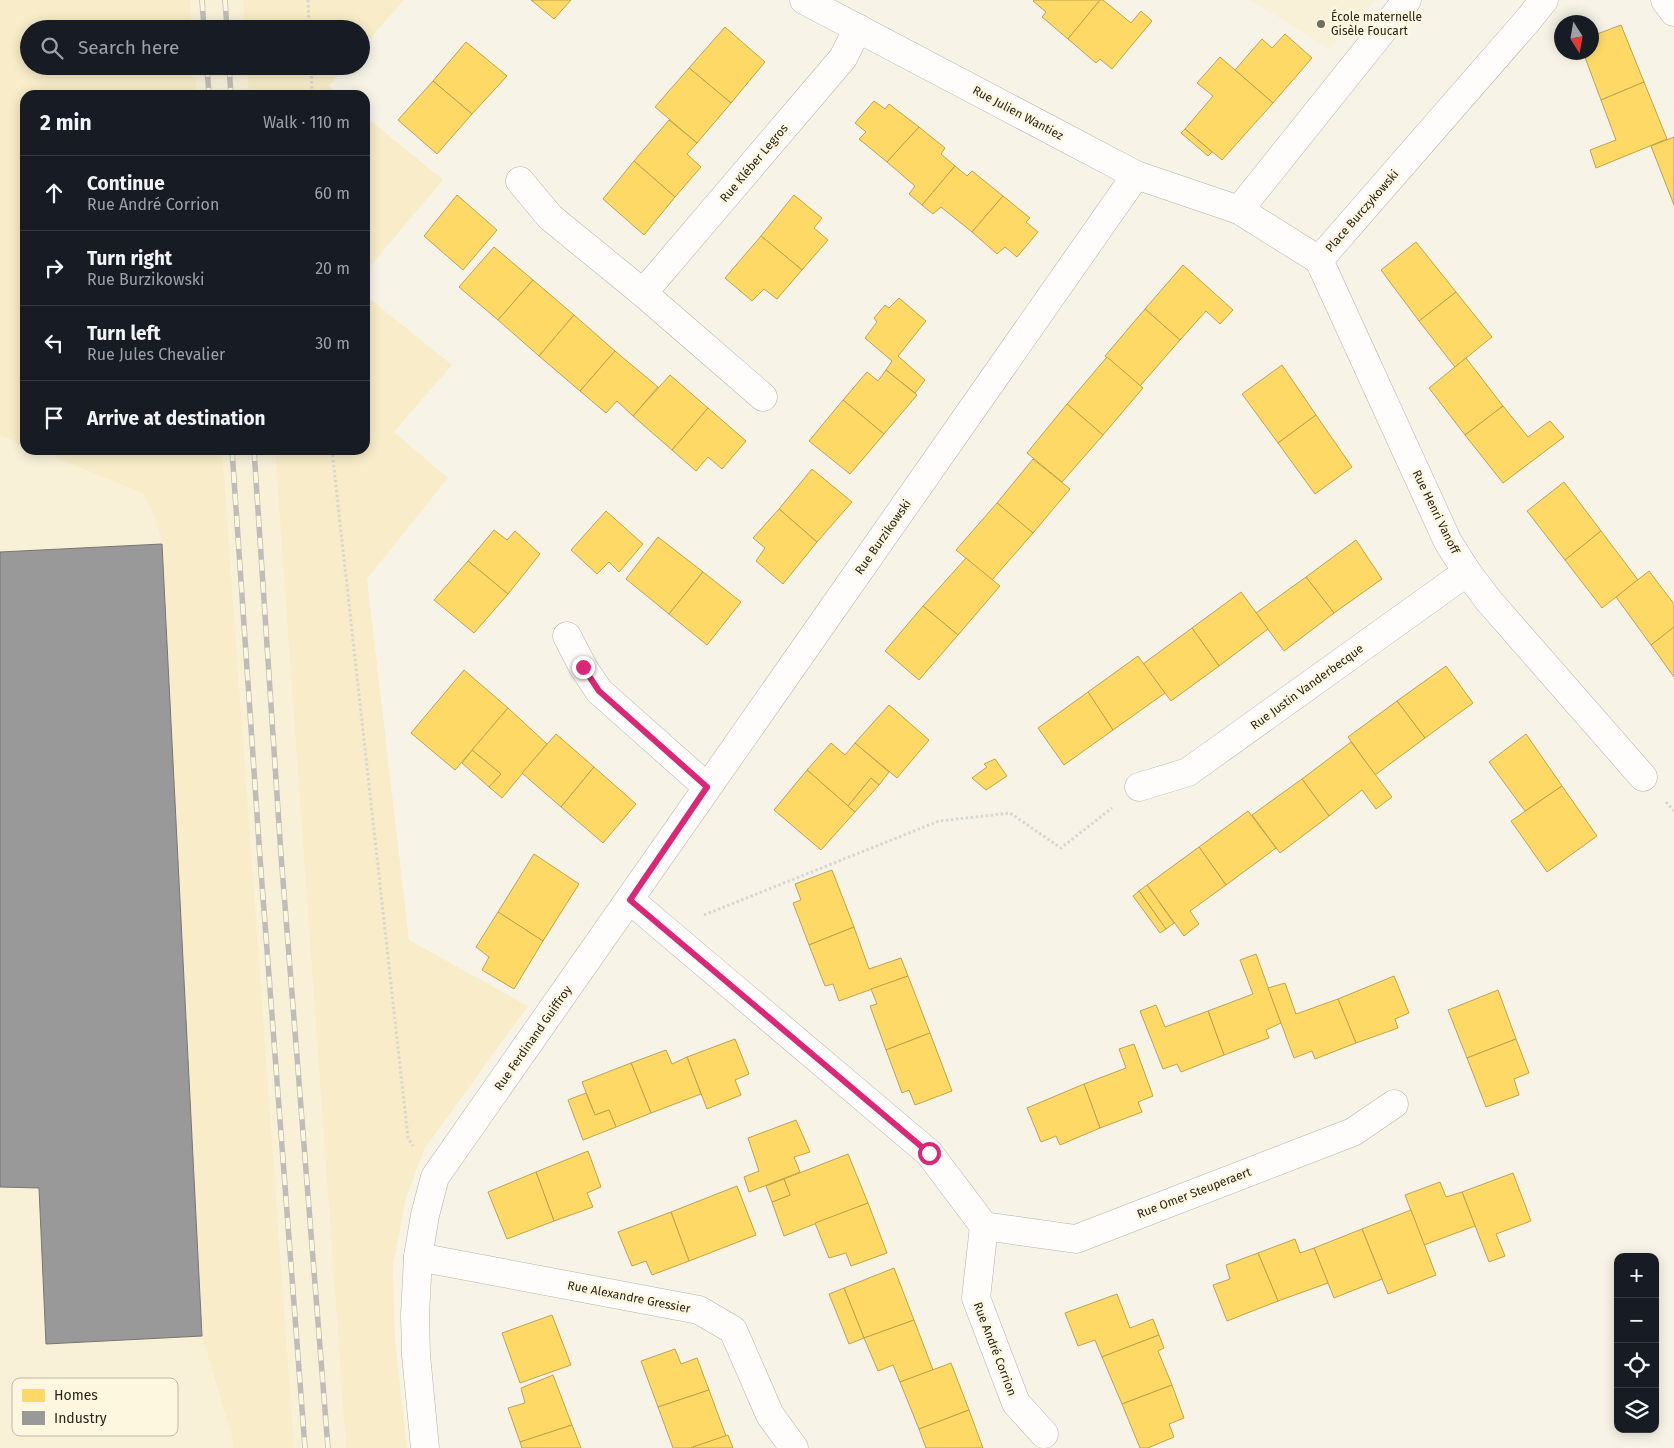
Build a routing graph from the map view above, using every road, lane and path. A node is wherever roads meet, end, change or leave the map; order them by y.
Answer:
1 (308, 0) edge
2 (804, 0) edge
3 (1407, 0) edge
4 (1544, 0) edge
5 (1665, 0) edge
6 (1674, 12) edge
7 (309, 20) edge
8 (858, 28) junction
9 (311, 75) edge
10 (312, 90) edge
11 (1136, 175) junction
12 (520, 180) dead end
13 (1238, 210) junction
14 (1319, 260) junction
15 (643, 294) junction
16 (762, 397) dead end
17 (333, 455) edge
18 (1467, 572) junction
19 (567, 636) dead end
20 (1643, 777) dead end
21 (707, 787) junction
22 (1139, 787) joint
23 (630, 900) junction
24 (667, 930) junction
25 (1394, 1104) dead end
26 (435, 1177) junction
27 (984, 1226) junction
28 (418, 1257) junction
29 (1044, 1434) dead end
30 (425, 1448) edge
31 (794, 1448) edge

1 - 7 path
2 - 8 street, Rue Julien Wantiez
3 - 13 street
4 - 14 street, Place Burczykowski
5 - 6 street
8 - 11 street, Rue Julien Wantiez
8 - 15 street, Rue Kléber Legros
9 - 10 path
11 - 13 street, Rue Julien Wantiez
11 - 21 street, Rue Burzikowski
12 - 15 street
13 - 14 street, Place Burczykowski
14 - 18 street, Rue Henri Vanoff
15 - 16 street
17 - 26 path
18 - 20 street, Rue Henri Vanoff
18 - 22 street, Rue Justin Vanderbecque
19 - 21 street
21 - 23 street, Rue Burzikowski
22 - 24 path
23 - 24 street
23 - 26 street, Rue Ferdinand Guiffroy
24 - 27 street
25 - 27 street, Rue Omer Steuperaert
26 - 28 street
27 - 29 street, Rue André Corrion
28 - 30 street
28 - 31 street, Rue Alexandre Gressier

